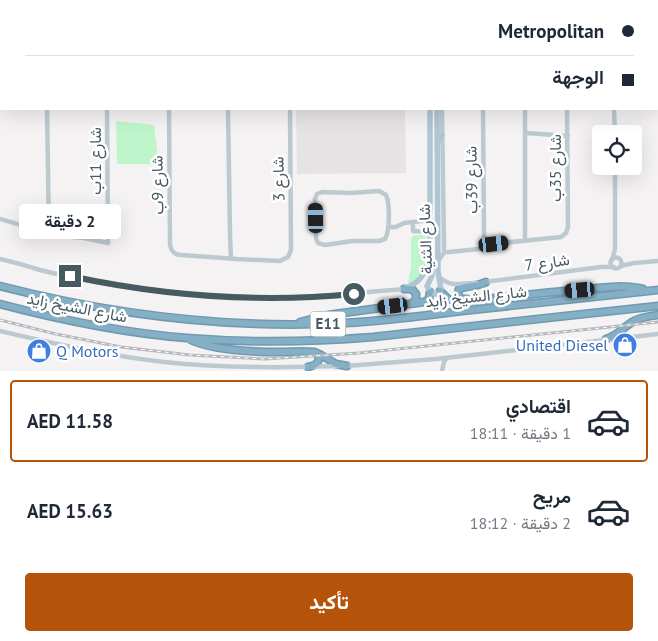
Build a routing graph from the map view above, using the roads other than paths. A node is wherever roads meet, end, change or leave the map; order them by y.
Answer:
1 (143, 0) edge
2 (147, 0) edge
3 (204, 0) edge
4 (209, 0) edge
5 (232, 0) edge
6 (47, 110) edge
7 (108, 110) edge
8 (169, 110) edge
9 (228, 110) edge
10 (290, 110) edge
11 (430, 110) edge
12 (436, 110) edge
13 (442, 110) edge
14 (483, 110) edge
15 (525, 110) edge
16 (567, 110) edge
17 (614, 110) edge
18 (615, 125) edge
19 (442, 135) junction
20 (526, 135) junction
21 (568, 135) junction
22 (436, 144) junction
23 (615, 175) edge
24 (0, 219) edge
25 (430, 219) junction
26 (413, 222) junction
27 (388, 226) junction
28 (47, 232) junction
29 (430, 232) junction
30 (526, 240) junction
31 (487, 242) junction
32 (616, 249) junction
33 (444, 252) junction
34 (431, 255) junction
35 (0, 258) edge
36 (230, 259) junction
37 (620, 259) junction
38 (438, 261) junction
39 (611, 261) junction
40 (658, 261) edge
41 (634, 263) junction
42 (621, 266) junction
43 (601, 267) junction
44 (614, 268) junction
45 (438, 276) junction
46 (486, 282) junction
47 (0, 286) edge
48 (404, 289) junction
49 (649, 290) junction
50 (658, 290) edge
51 (440, 291) junction
52 (430, 292) junction
53 (473, 300) junction
54 (0, 304) edge
55 (412, 304) junction
56 (658, 306) edge
57 (658, 315) edge
58 (294, 324) junction
59 (0, 331) edge
60 (658, 334) edge
61 (188, 338) junction
62 (606, 340) junction
63 (317, 353) junction
64 (447, 358) junction
65 (436, 359) junction
66 (345, 366) junction
67 (308, 367) junction
68 (321, 367) junction
69 (326, 371) edge
70 (338, 371) edge
71 (442, 371) edge

1 - 2 street
2 - 3 street
3 - 4 street
4 - 5 street
6 - 28 street
7 - 28 street, شارع 11ب
8 - 36 street, شارع 9ب
9 - 36 street
10 - 36 street, شارع 3
11 - 25 main road, شارع الثنية
12 - 22 main road, شارع الثنية
13 - 19 street
14 - 31 street, شارع 39ب
15 - 20 street
16 - 21 street, شارع 35ب
17 - 18 street
19 - 22 main road
19 - 33 street
20 - 21 street
20 - 30 street
21 - 30 street, شارع 35ب
22 - 38 main road, شارع الثنية
23 - 32 street
24 - 28 street
25 - 26 street
25 - 29 main road, شارع الثنية
26 - 27 street
26 - 29 street
27 - 27 street
29 - 34 main road, شارع الثنية
30 - 31 street
31 - 33 street
32 - 37 street
32 - 39 street
33 - 38 street
34 - 48 main road
34 - 52 main road, شارع الثنية
35 - 48 street
37 - 39 street
37 - 41 street
37 - 42 street
38 - 45 main road, شارع الثنية
39 - 43 street, شارع 7
39 - 44 street
40 - 41 street
41 - 42 street
42 - 44 street
43 - 44 street, شارع 7
43 - 46 street, شارع 7
45 - 46 street, شارع 7
45 - 51 main road, شارع الثنية
46 - 53 highway
47 - 58 highway, شارع الشيخ زايد / E11
48 - 55 highway
49 - 50 highway, شارع الشيخ زايد / E11
49 - 53 highway
49 - 58 highway, شارع الشيخ زايد / E11
51 - 52 main road, شارع الثنية
51 - 53 highway
52 - 55 highway
54 - 61 highway, شارع الشيخ زايد / E11
55 - 58 highway
56 - 61 highway, شارع الشيخ زايد / E11
57 - 62 highway
59 - 67 street
60 - 62 street
61 - 63 highway
62 - 64 street
63 - 66 highway
63 - 67 highway
64 - 65 street
64 - 71 street
65 - 66 street
65 - 71 street
66 - 68 street
66 - 70 street
67 - 68 street
68 - 69 street

